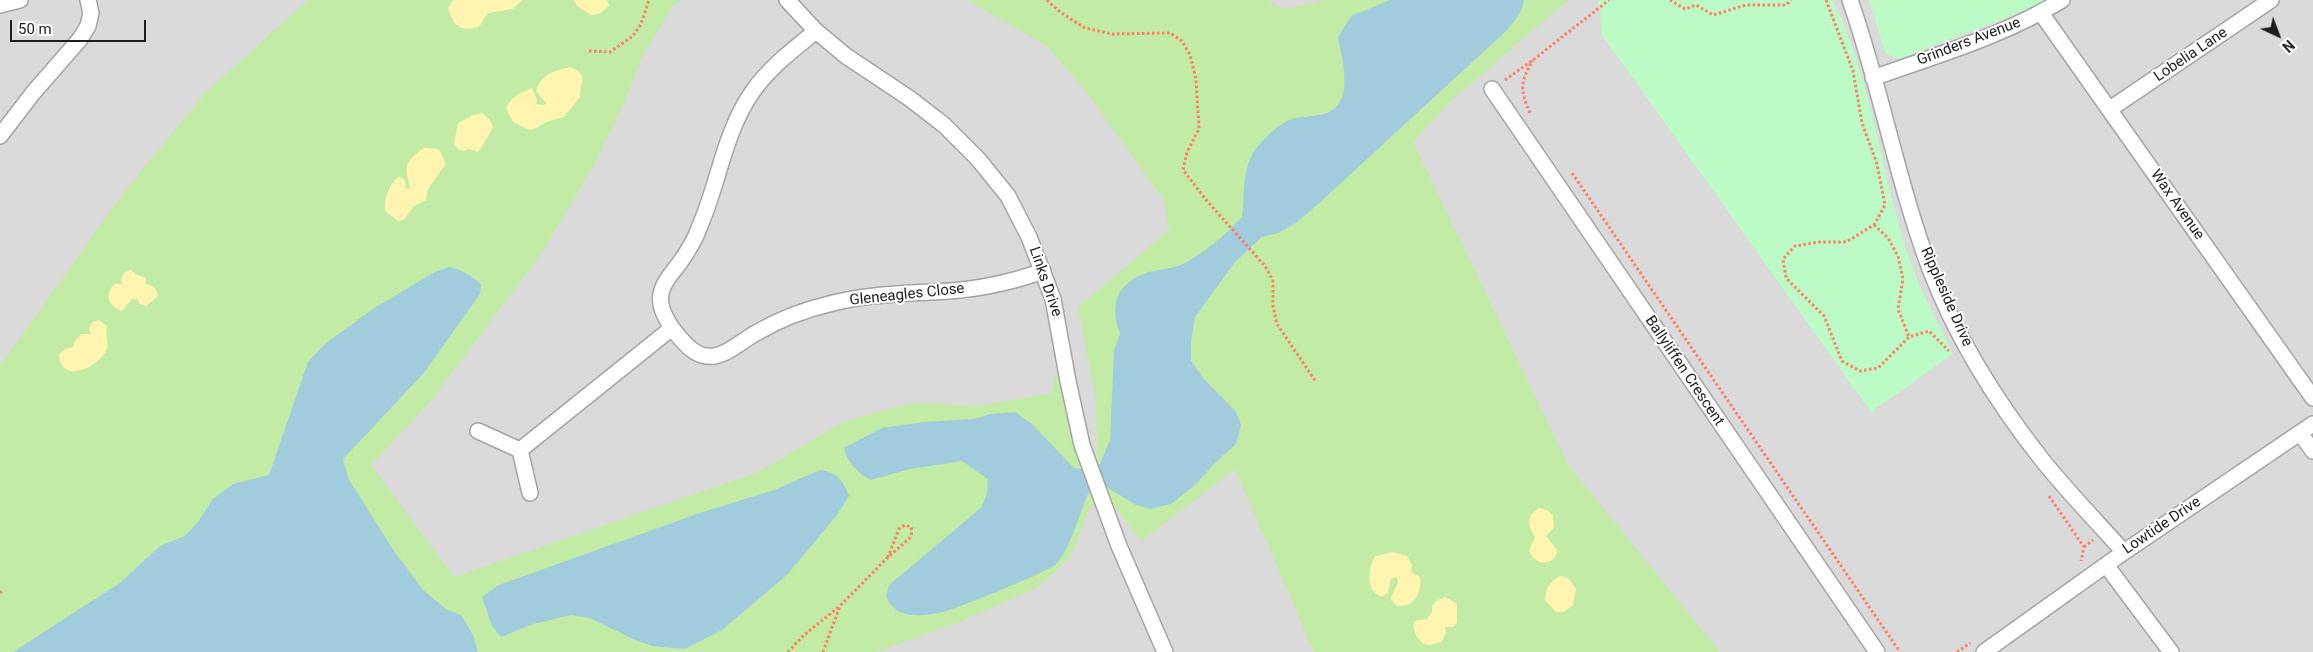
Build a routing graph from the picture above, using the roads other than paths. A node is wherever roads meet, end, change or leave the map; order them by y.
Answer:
1 (20, 0) edge
2 (88, 0) edge
3 (787, 0) edge
4 (1850, 0) edge
5 (2062, 0) edge
6 (2271, 0) edge
7 (0, 5) edge
8 (2041, 13) junction
9 (816, 31) junction
10 (1873, 78) junction
11 (1492, 89) road end
12 (2110, 109) junction
13 (0, 136) edge
14 (1043, 271) junction
15 (672, 328) junction
16 (2313, 398) edge
17 (2313, 424) edge
18 (478, 431) dead end
19 (2300, 433) junction
20 (520, 450) junction
21 (2313, 451) edge
22 (530, 493) dead end
23 (2124, 552) junction
24 (2106, 565) junction
25 (1165, 652) edge
26 (1877, 652) edge
27 (1984, 652) edge
28 (2171, 652) edge

1 - 7 street
2 - 13 street
3 - 9 street, Links Drive
4 - 10 street, Rippleside Drive
5 - 8 street, Grinders Avenue
6 - 12 street, Lobelia Lane
8 - 10 street, Grinders Avenue
8 - 12 street, Wax Avenue
9 - 14 street, Links Drive
9 - 15 street, Gleneagles Close
10 - 23 street, Rippleside Drive
11 - 26 street, Ballyliffen Crescent
12 - 16 street, Wax Avenue
14 - 15 street, Gleneagles Close
14 - 25 street, Links Drive
15 - 20 street
17 - 19 street, Lowtide Drive
18 - 20 street
19 - 21 street
19 - 23 street, Lowtide Drive
20 - 22 street
23 - 24 street, Lowtide Drive
24 - 27 street, Lowtide Drive
24 - 28 street

